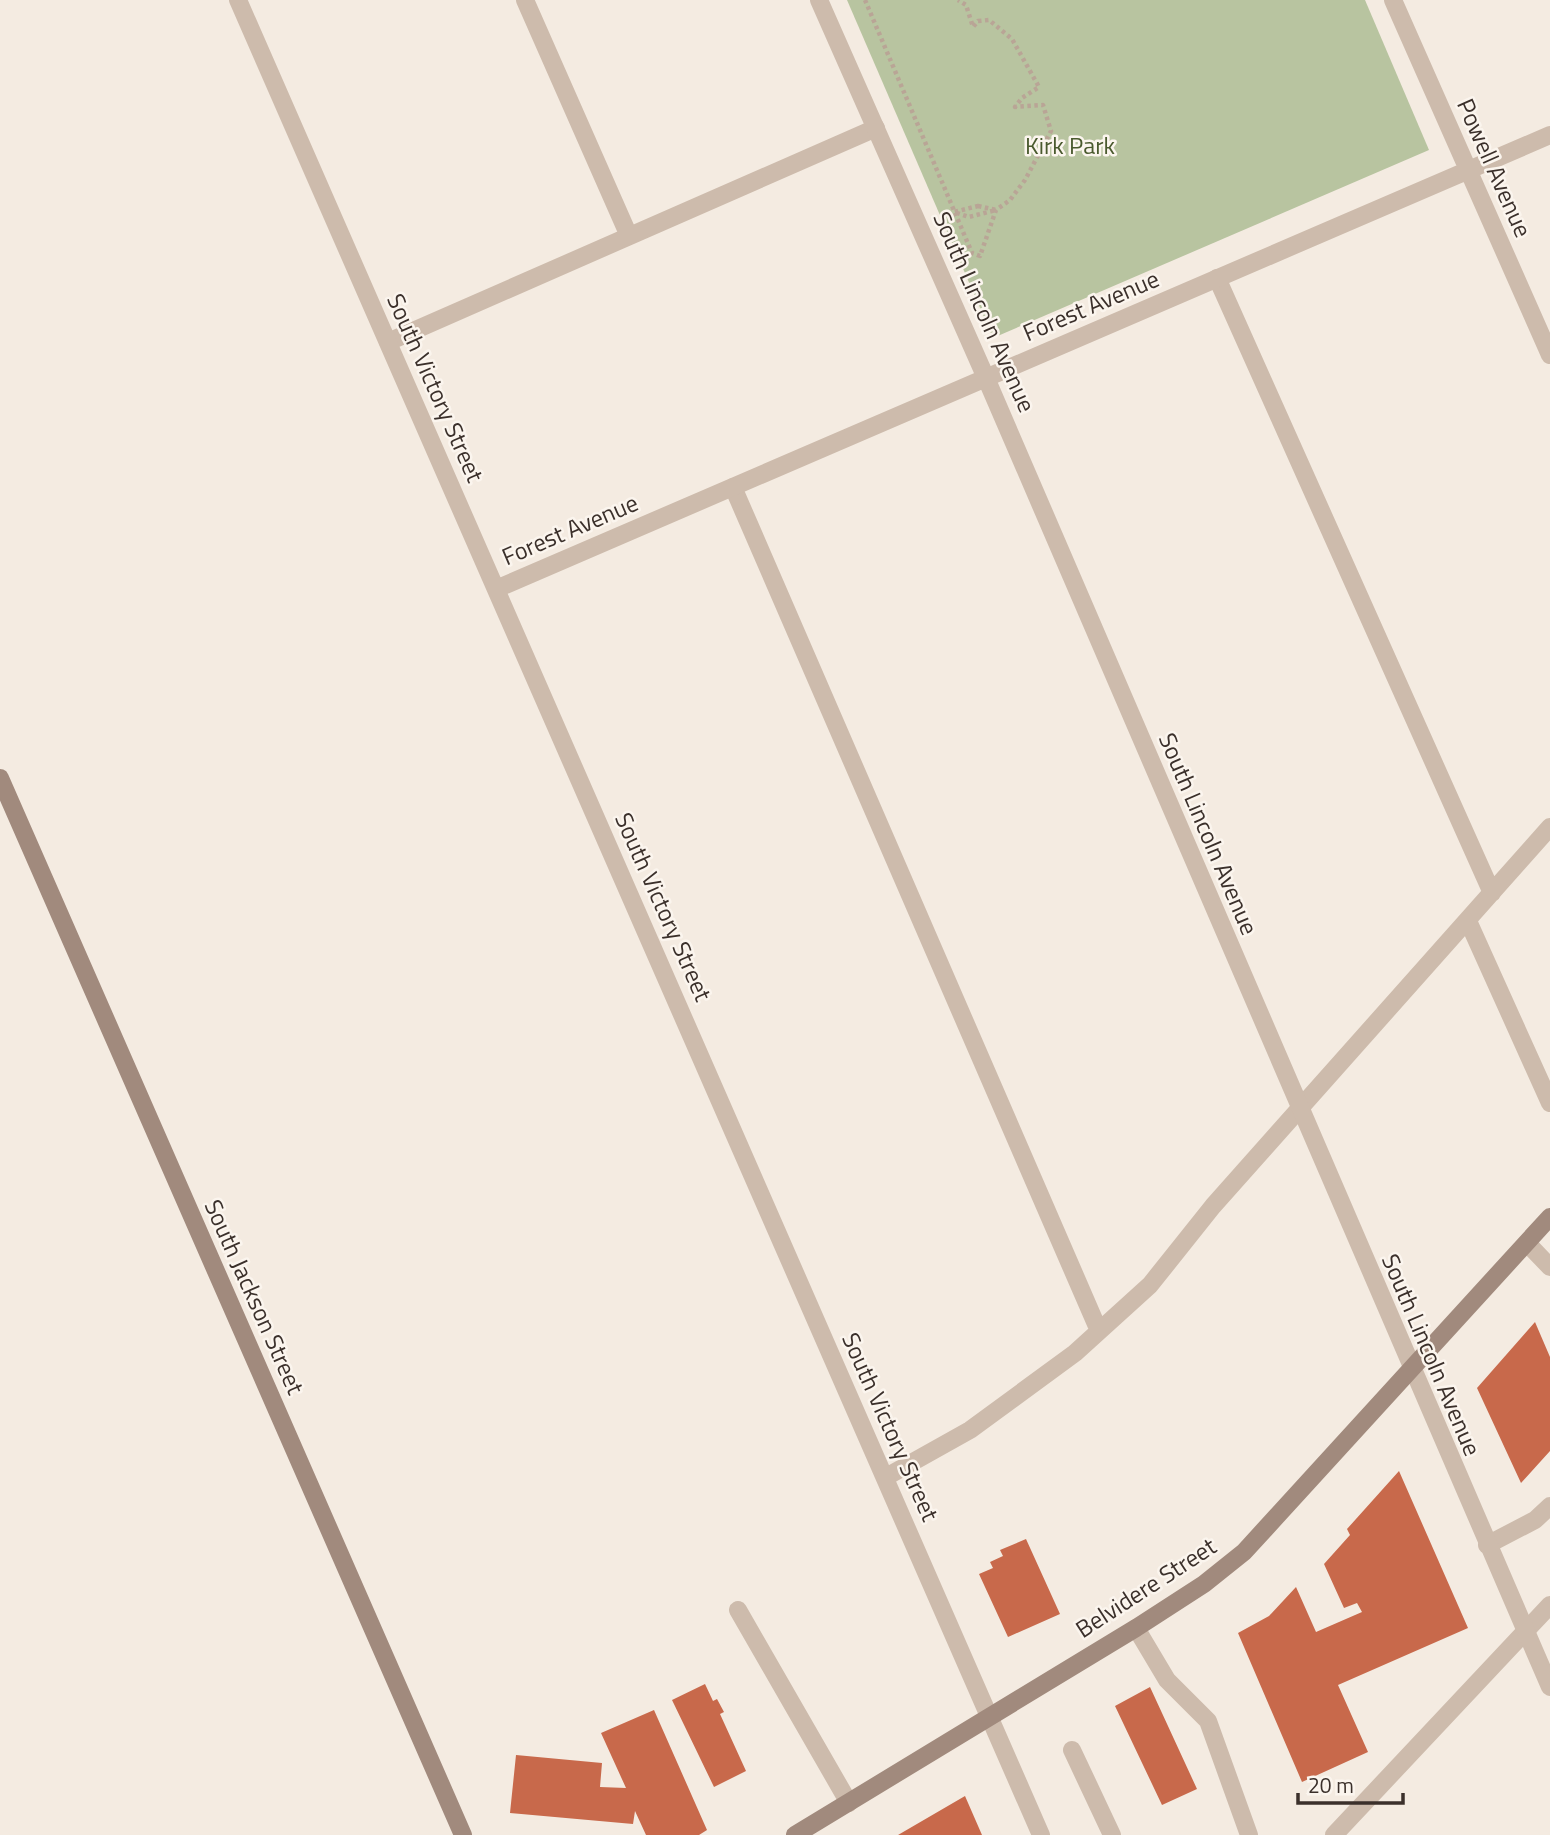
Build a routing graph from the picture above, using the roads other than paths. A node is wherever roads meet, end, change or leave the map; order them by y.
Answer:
1 (238, 0) edge
2 (525, 0) edge
3 (820, 0) edge
4 (1393, 0) edge
5 (876, 128) junction
6 (1550, 135) edge
7 (1469, 170) junction
8 (629, 236) junction
9 (1217, 278) junction
10 (388, 342) junction
11 (1550, 355) edge
12 (986, 378) junction
13 (733, 487) junction
14 (496, 589) junction
15 (0, 778) edge
16 (1550, 827) edge
17 (1492, 893) junction
18 (1468, 921) junction
19 (1550, 1103) edge
20 (1300, 1112) junction
21 (1550, 1217) edge
22 (1527, 1243) junction
23 (1550, 1266) edge
24 (1099, 1331) junction
25 (1411, 1370) junction
26 (886, 1477) junction
27 (1550, 1506) edge
28 (1487, 1545) junction
29 (1550, 1605) edge
30 (738, 1610) dead end
31 (1136, 1628) junction
32 (1526, 1632) junction
33 (1550, 1687) edge
34 (989, 1714) junction
35 (1072, 1750) dead end
36 (849, 1803) junction
37 (463, 1835) edge
38 (795, 1835) edge
39 (1041, 1835) edge
40 (1112, 1835) edge
41 (1249, 1835) edge
42 (1334, 1835) edge

1 - 10 street, South Victory Street
2 - 8 street
3 - 5 street, South Lincoln Avenue
4 - 7 street, Powell Avenue
5 - 8 street
5 - 12 street, South Lincoln Avenue
6 - 7 street, Forest Avenue
7 - 9 street, Forest Avenue
7 - 11 street, Powell Avenue
8 - 10 street
9 - 12 street, Forest Avenue
9 - 17 street
10 - 14 street, South Victory Street
12 - 13 street, Forest Avenue
12 - 20 street, South Lincoln Avenue
13 - 14 street, Forest Avenue
13 - 24 street
14 - 26 street, South Victory Street
15 - 37 street, South Jackson Street
16 - 17 street
17 - 18 street
18 - 19 street
18 - 20 street
20 - 24 street
20 - 25 street, South Lincoln Avenue
21 - 22 street, Belvidere Street
22 - 23 street
22 - 25 street, Belvidere Street
24 - 26 street
25 - 28 street, South Lincoln Avenue
25 - 31 street, Belvidere Street
26 - 34 street, South Victory Street
27 - 28 street
28 - 32 street, South Lincoln Avenue
29 - 32 street
30 - 36 street
31 - 34 street, Belvidere Street
31 - 41 street
32 - 33 street, South Lincoln Avenue
32 - 42 street
34 - 36 street, Belvidere Street
34 - 39 street, South Victory Street
35 - 40 street
36 - 38 street, Belvidere Street

